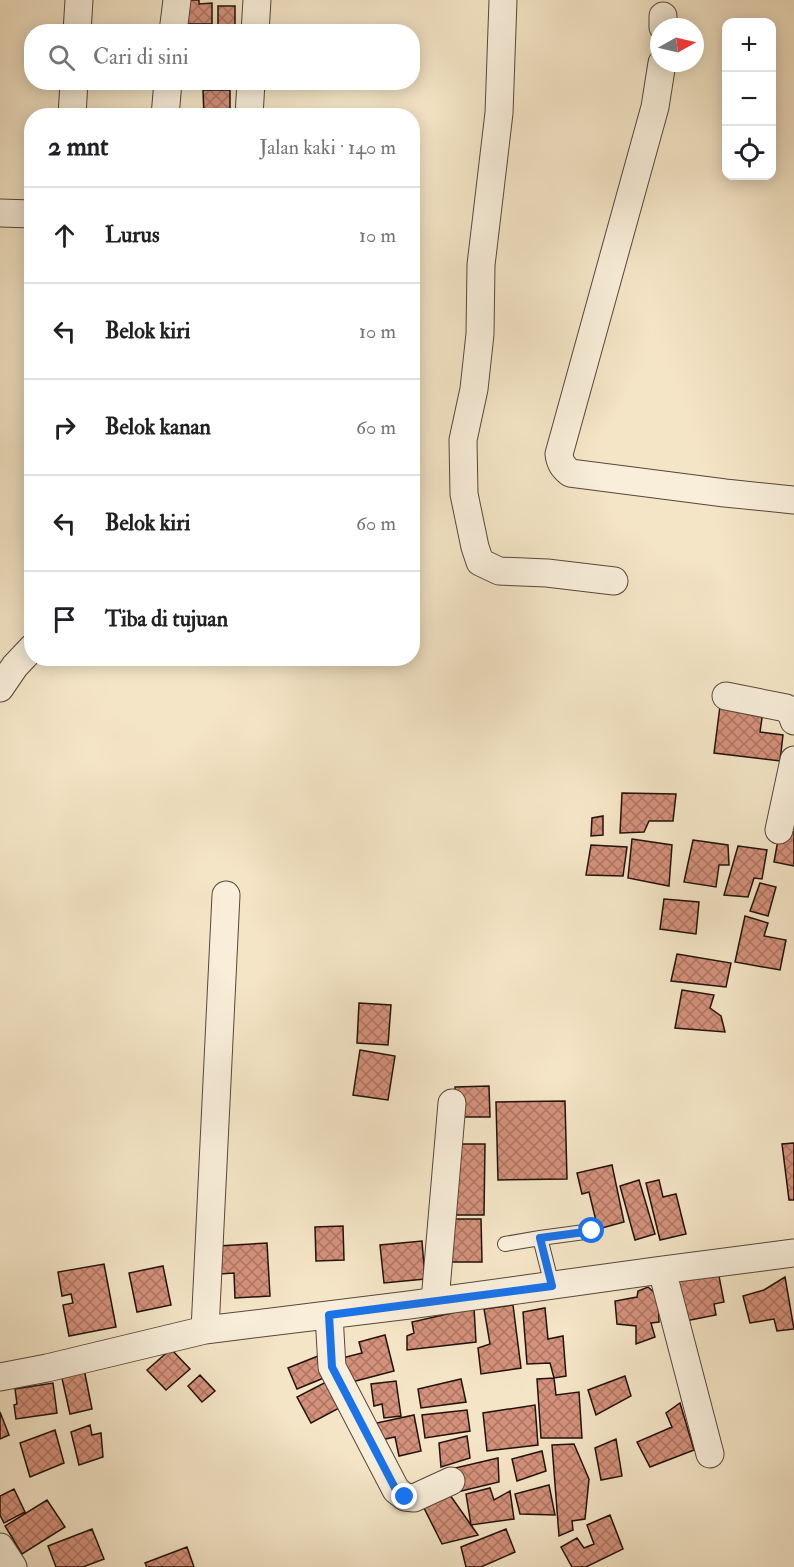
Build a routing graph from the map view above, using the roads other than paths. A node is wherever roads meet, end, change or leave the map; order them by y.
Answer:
1 (79, 0) edge
2 (177, 0) edge
3 (257, 0) edge
4 (503, 0) edge
5 (78, 24) edge
6 (174, 24) edge
7 (256, 24) edge
8 (661, 72) edge
9 (74, 90) edge
10 (167, 90) edge
11 (251, 90) edge
12 (72, 108) edge
13 (166, 108) edge
14 (249, 108) edge
15 (0, 213) edge
16 (24, 214) edge
17 (794, 500) edge
18 (614, 581) dead end
19 (24, 656) edge
20 (0, 688) edge
21 (726, 696) dead end
22 (794, 721) edge
23 (794, 760) edge
24 (779, 830) dead end
25 (226, 895) dead end
26 (452, 1103) dead end
27 (592, 1231) dead end
28 (540, 1238) junction
29 (505, 1244) dead end
30 (794, 1253) edge
31 (662, 1270) junction
32 (552, 1286) junction
33 (435, 1302) junction
34 (329, 1315) junction
35 (205, 1330) junction
36 (0, 1377) edge
37 (710, 1454) dead end
38 (451, 1481) dead end

1 - 5 street
2 - 6 street
3 - 7 street
4 - 18 street
8 - 17 street
9 - 12 street
10 - 13 street
11 - 14 street
15 - 16 street
19 - 20 street
21 - 22 street
23 - 24 street
25 - 35 street
26 - 33 street
27 - 28 lane
28 - 29 lane
28 - 32 lane
30 - 31 street
31 - 32 street
31 - 37 street
32 - 33 street
33 - 34 street
34 - 35 street
34 - 38 street
35 - 36 street

